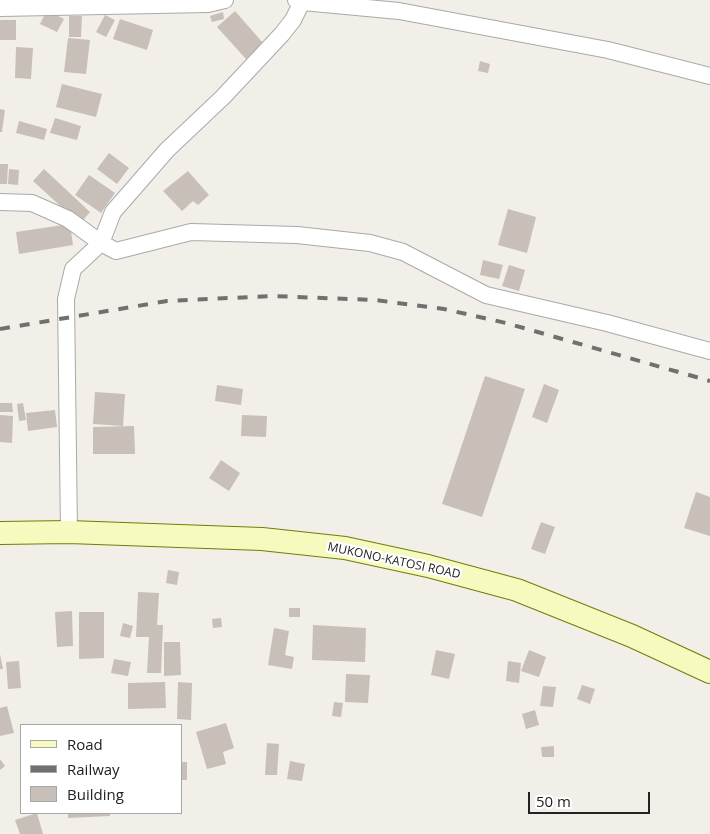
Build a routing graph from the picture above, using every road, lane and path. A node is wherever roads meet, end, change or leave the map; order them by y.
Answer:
1 (225, 0) edge
2 (301, 1) edge
3 (0, 8) edge
4 (710, 76) edge
5 (0, 202) edge
6 (101, 242) junction
7 (710, 352) edge
8 (70, 532) junction
9 (0, 533) edge
10 (710, 672) edge

1 - 3 street
2 - 4 street
2 - 6 street
5 - 6 street
6 - 7 street
6 - 8 street
8 - 9 main road, MUKONO-KATOSI ROAD
8 - 10 main road, MUKONO-KATOSI ROAD

